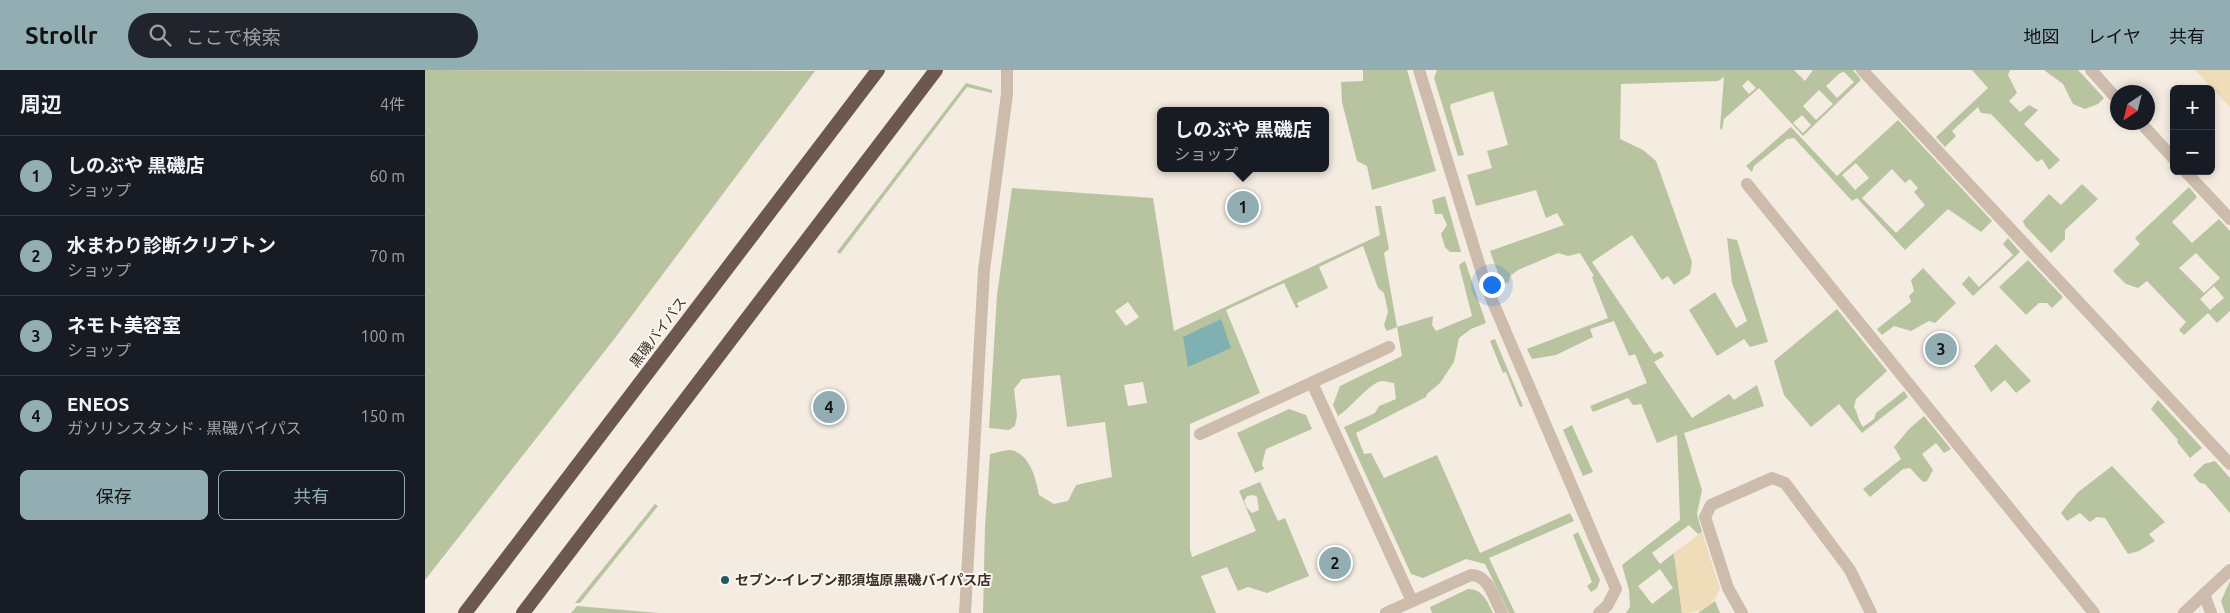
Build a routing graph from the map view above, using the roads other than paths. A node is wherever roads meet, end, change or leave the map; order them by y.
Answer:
1 (878, 70) edge
2 (936, 70) edge
3 (1007, 70) edge
4 (1419, 70) edge
5 (1862, 70) edge
6 (2091, 70) edge
7 (2110, 91) edge
8 (2147, 130) edge
9 (2170, 155) edge
10 (2189, 175) edge
11 (1747, 184) dead end
12 (2230, 219) edge
13 (1389, 347) dead end
14 (1312, 383) junction
15 (1200, 434) dead end
16 (2230, 464) edge
17 (2230, 570) edge
18 (2204, 594) junction
19 (1412, 602) junction
20 (465, 613) edge
21 (523, 613) edge
22 (965, 613) edge
23 (1386, 613) edge
24 (1502, 613) edge
25 (1599, 613) edge
26 (1742, 613) edge
27 (1871, 613) edge
28 (2093, 613) edge
29 (2184, 613) edge
30 (2211, 613) edge

1 - 20 highway, 黒磯バイパス
2 - 21 highway
3 - 22 street
4 - 25 street
5 - 16 street
6 - 7 street
8 - 9 street
10 - 12 street
11 - 28 street
13 - 14 street
14 - 15 street
14 - 19 street
17 - 18 street
18 - 29 street
18 - 30 street
19 - 23 street
19 - 24 street
26 - 27 street

